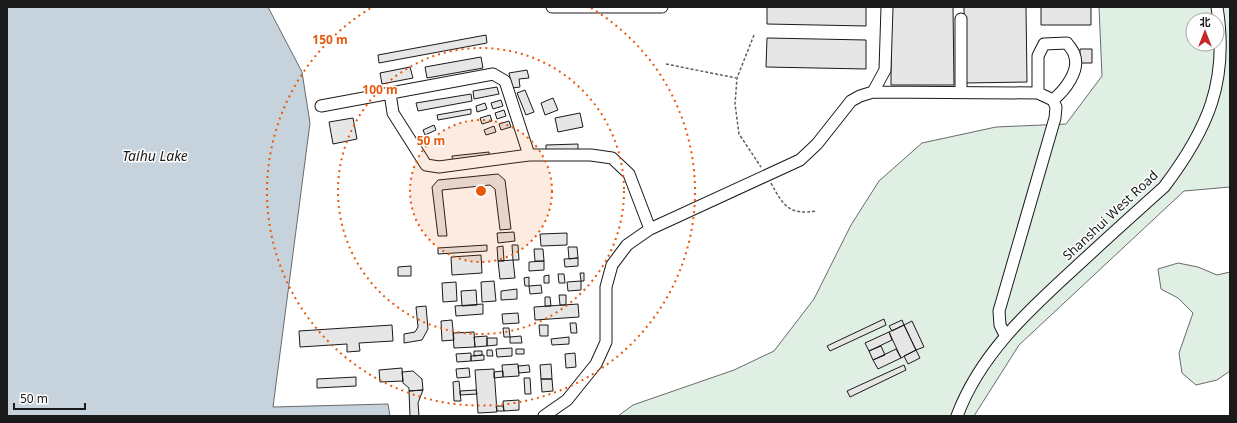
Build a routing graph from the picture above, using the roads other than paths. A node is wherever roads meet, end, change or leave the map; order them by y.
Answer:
1 (552, 7) edge
2 (662, 7) edge
3 (887, 7) edge
4 (1217, 7) edge
5 (961, 19) dead end
6 (874, 92) junction
7 (961, 92) junction
8 (390, 93) junction
9 (1038, 93) junction
10 (1053, 100) junction
11 (321, 106) dead end
12 (529, 155) junction
13 (650, 229) junction
14 (1005, 335) junction
15 (544, 416) edge
16 (957, 416) edge

1 - 2 street
3 - 6 street
4 - 14 street, Shanshui West Road
5 - 7 street
6 - 7 street
6 - 13 street
7 - 9 street
8 - 11 street
8 - 12 street
8 - 12 street
9 - 10 street
9 - 10 street
10 - 14 street
12 - 13 street
13 - 15 street
14 - 16 street, Shanshui West Road

